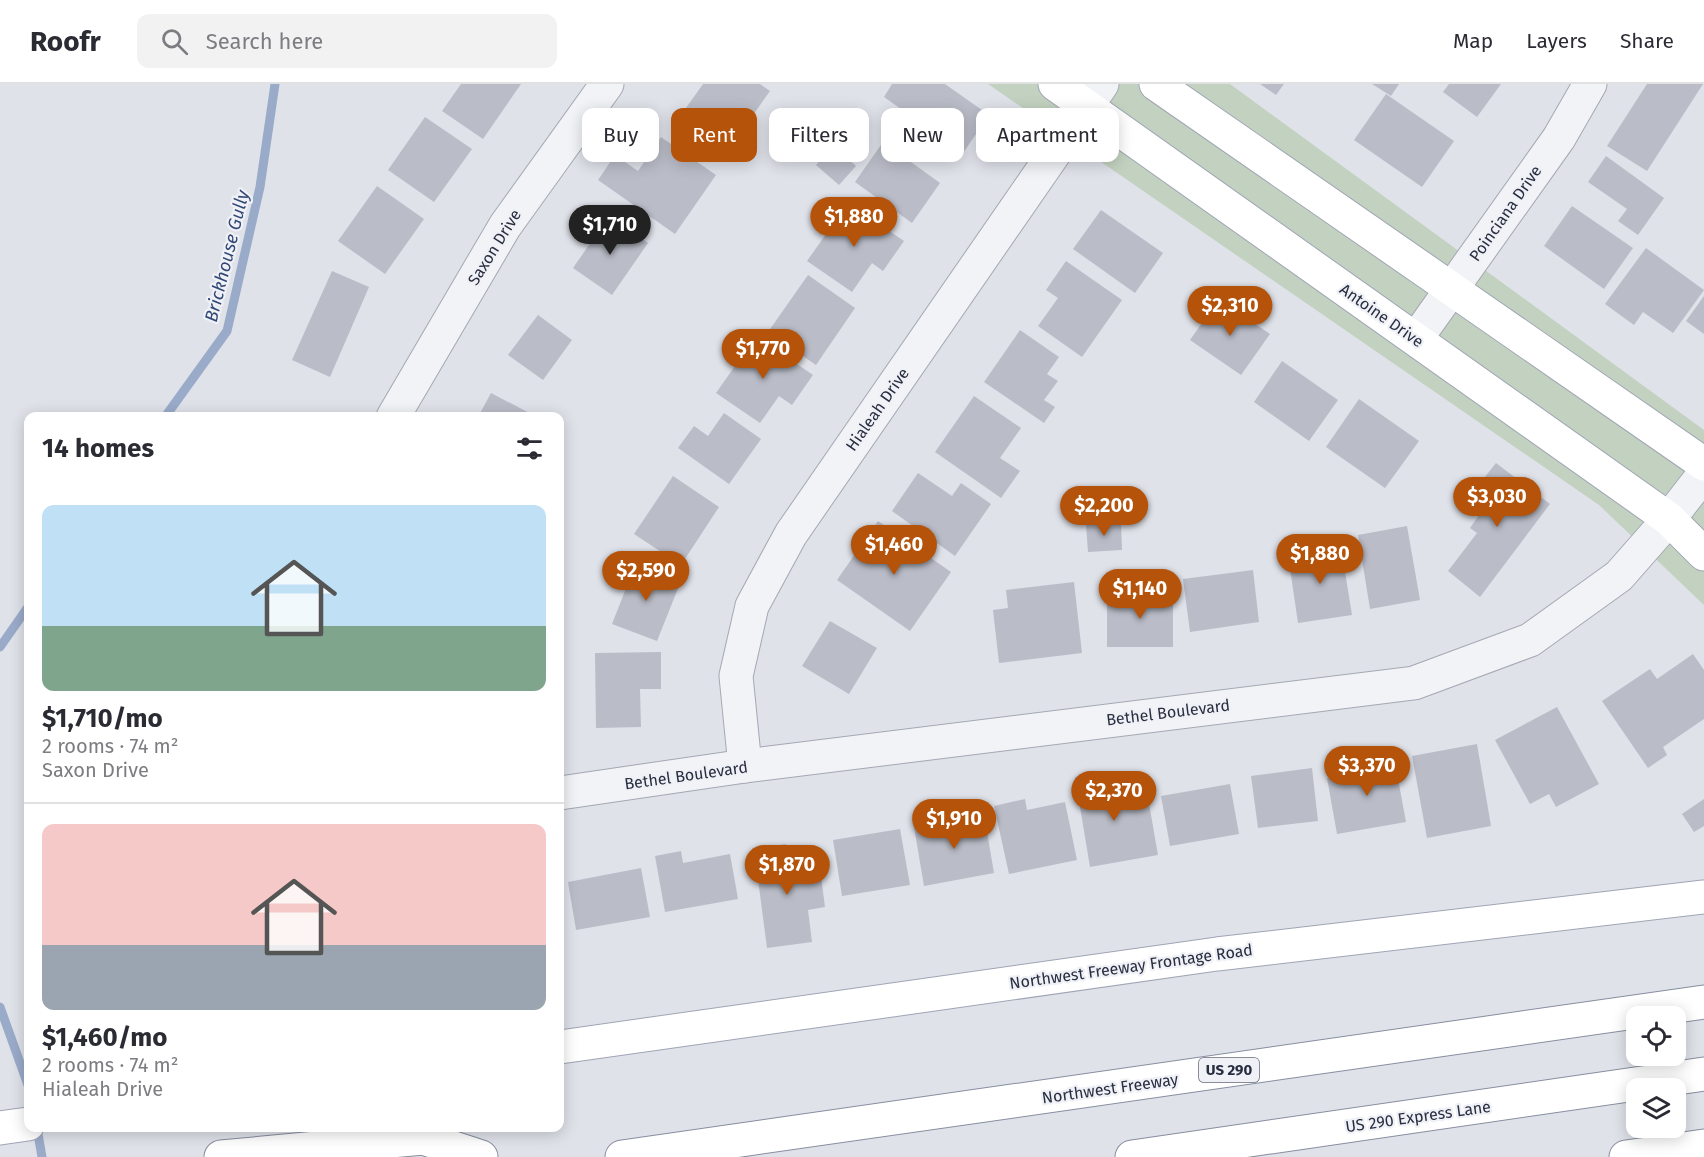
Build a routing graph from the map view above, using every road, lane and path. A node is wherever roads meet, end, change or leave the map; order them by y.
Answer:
1 (607, 84) edge
2 (1055, 84) edge
3 (1156, 84) edge
4 (1590, 84) edge
5 (1094, 95) edge
6 (1452, 289) junction
7 (1416, 339) junction
8 (396, 412) edge
9 (1704, 464) edge
10 (1704, 474) edge
11 (1669, 519) junction
12 (1704, 554) edge
13 (745, 766) junction
14 (564, 793) edge
15 (1704, 897) edge
16 (1704, 1002) edge
17 (564, 1046) edge
18 (1704, 1074) edge
19 (24, 1125) edge
20 (0, 1128) edge
21 (1704, 1146) edge
22 (221, 1157) edge
23 (482, 1157) edge
24 (622, 1157) edge
25 (1132, 1157) edge
26 (1626, 1157) edge

1 - 8 street, Saxon Drive
2 - 5 main road, Antoine Drive
3 - 6 main road
4 - 6 street, Poinciana Drive
5 - 7 main road, Antoine Drive
5 - 13 street, Hialeah Drive
6 - 7 street, Poinciana Drive
6 - 9 main road
7 - 11 main road, Antoine Drive
10 - 11 street, Bethel Boulevard
11 - 12 main road, Antoine Drive
11 - 13 street, Bethel Boulevard
13 - 14 street, Bethel Boulevard
15 - 17 main road, Northwest Freeway Frontage Road
16 - 24 main road, Northwest Freeway / US 290
18 - 25 main road, US 290 Express Lane
19 - 20 main road
21 - 26 main road
22 - 23 main road

